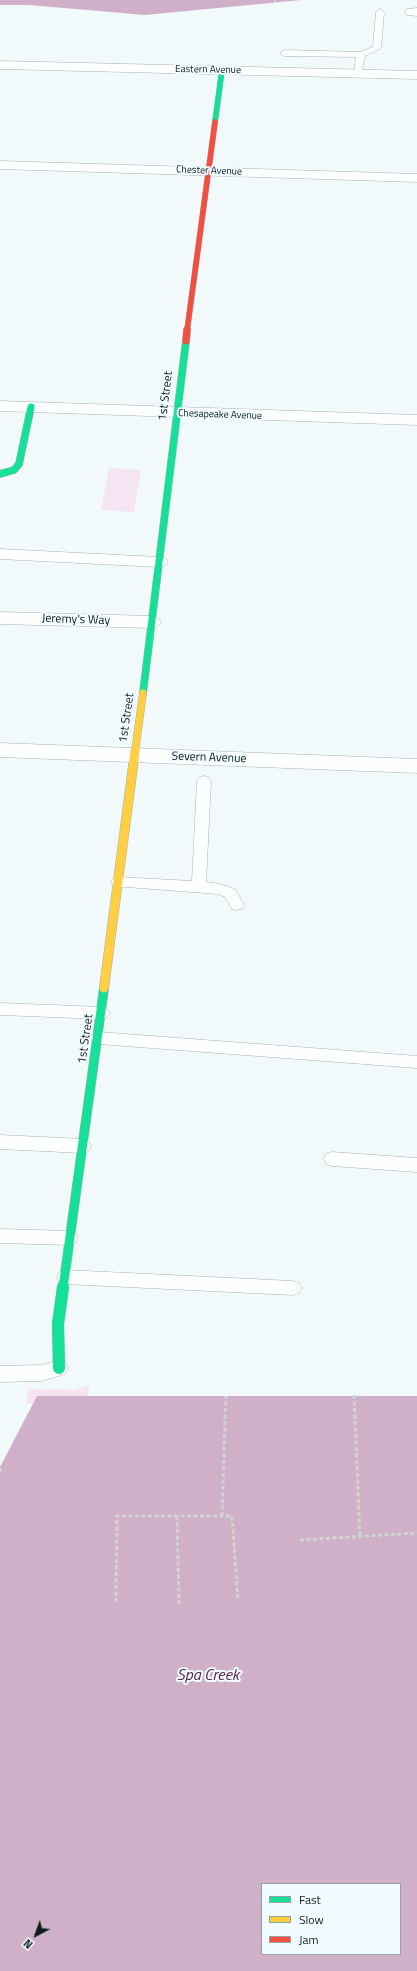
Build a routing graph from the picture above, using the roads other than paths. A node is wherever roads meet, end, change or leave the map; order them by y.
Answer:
1 (380, 12) dead end
2 (284, 52) dead end
3 (361, 56) junction
4 (0, 65) edge
5 (222, 70) junction
6 (358, 73) junction
7 (417, 75) edge
8 (0, 165) edge
9 (208, 171) junction
10 (417, 178) edge
11 (0, 406) edge
12 (31, 407) junction
13 (176, 413) junction
14 (417, 420) edge
15 (0, 474) edge
16 (0, 554) edge
17 (159, 562) junction
18 (0, 618) edge
19 (152, 622) junction
20 (0, 750) edge
21 (134, 755) junction
22 (417, 766) edge
23 (204, 781) dead end
24 (118, 882) junction
25 (199, 887) junction
26 (237, 905) dead end
27 (0, 1009) edge
28 (102, 1013) junction
29 (98, 1038) junction
30 (417, 1062) edge
31 (0, 1142) edge
32 (83, 1146) junction
33 (332, 1159) dead end
34 (417, 1166) edge
35 (0, 1236) edge
36 (70, 1238) junction
37 (65, 1277) junction
38 (293, 1288) dead end
39 (59, 1368) joint
40 (0, 1374) edge

1 - 3 lane
2 - 3 lane
3 - 6 lane
4 - 5 street, Eastern Avenue
5 - 6 street, Eastern Avenue
5 - 9 street, 1st Street
6 - 7 street, Eastern Avenue
8 - 9 street, Chester Avenue
9 - 10 street, Chester Avenue
9 - 13 street, 1st Street
11 - 12 street, Chesapeake Avenue
12 - 13 street, Chesapeake Avenue
12 - 15 street
13 - 14 street, Chesapeake Avenue
13 - 17 street, 1st Street
16 - 17 street
17 - 19 street, 1st Street
18 - 19 street, Jeremy's Way
19 - 21 street, 1st Street
20 - 21 street, Severn Avenue
21 - 22 street, Severn Avenue
21 - 24 street, 1st Street
23 - 25 lane
24 - 25 lane
24 - 28 street, 1st Street
25 - 26 lane
27 - 28 lane
28 - 29 street, 1st Street
29 - 30 lane
29 - 32 street, 1st Street
31 - 32 lane
32 - 36 street, 1st Street
33 - 34 lane
35 - 36 lane
36 - 37 street, 1st Street
37 - 38 lane
37 - 39 street, 1st Street
39 - 40 lane

